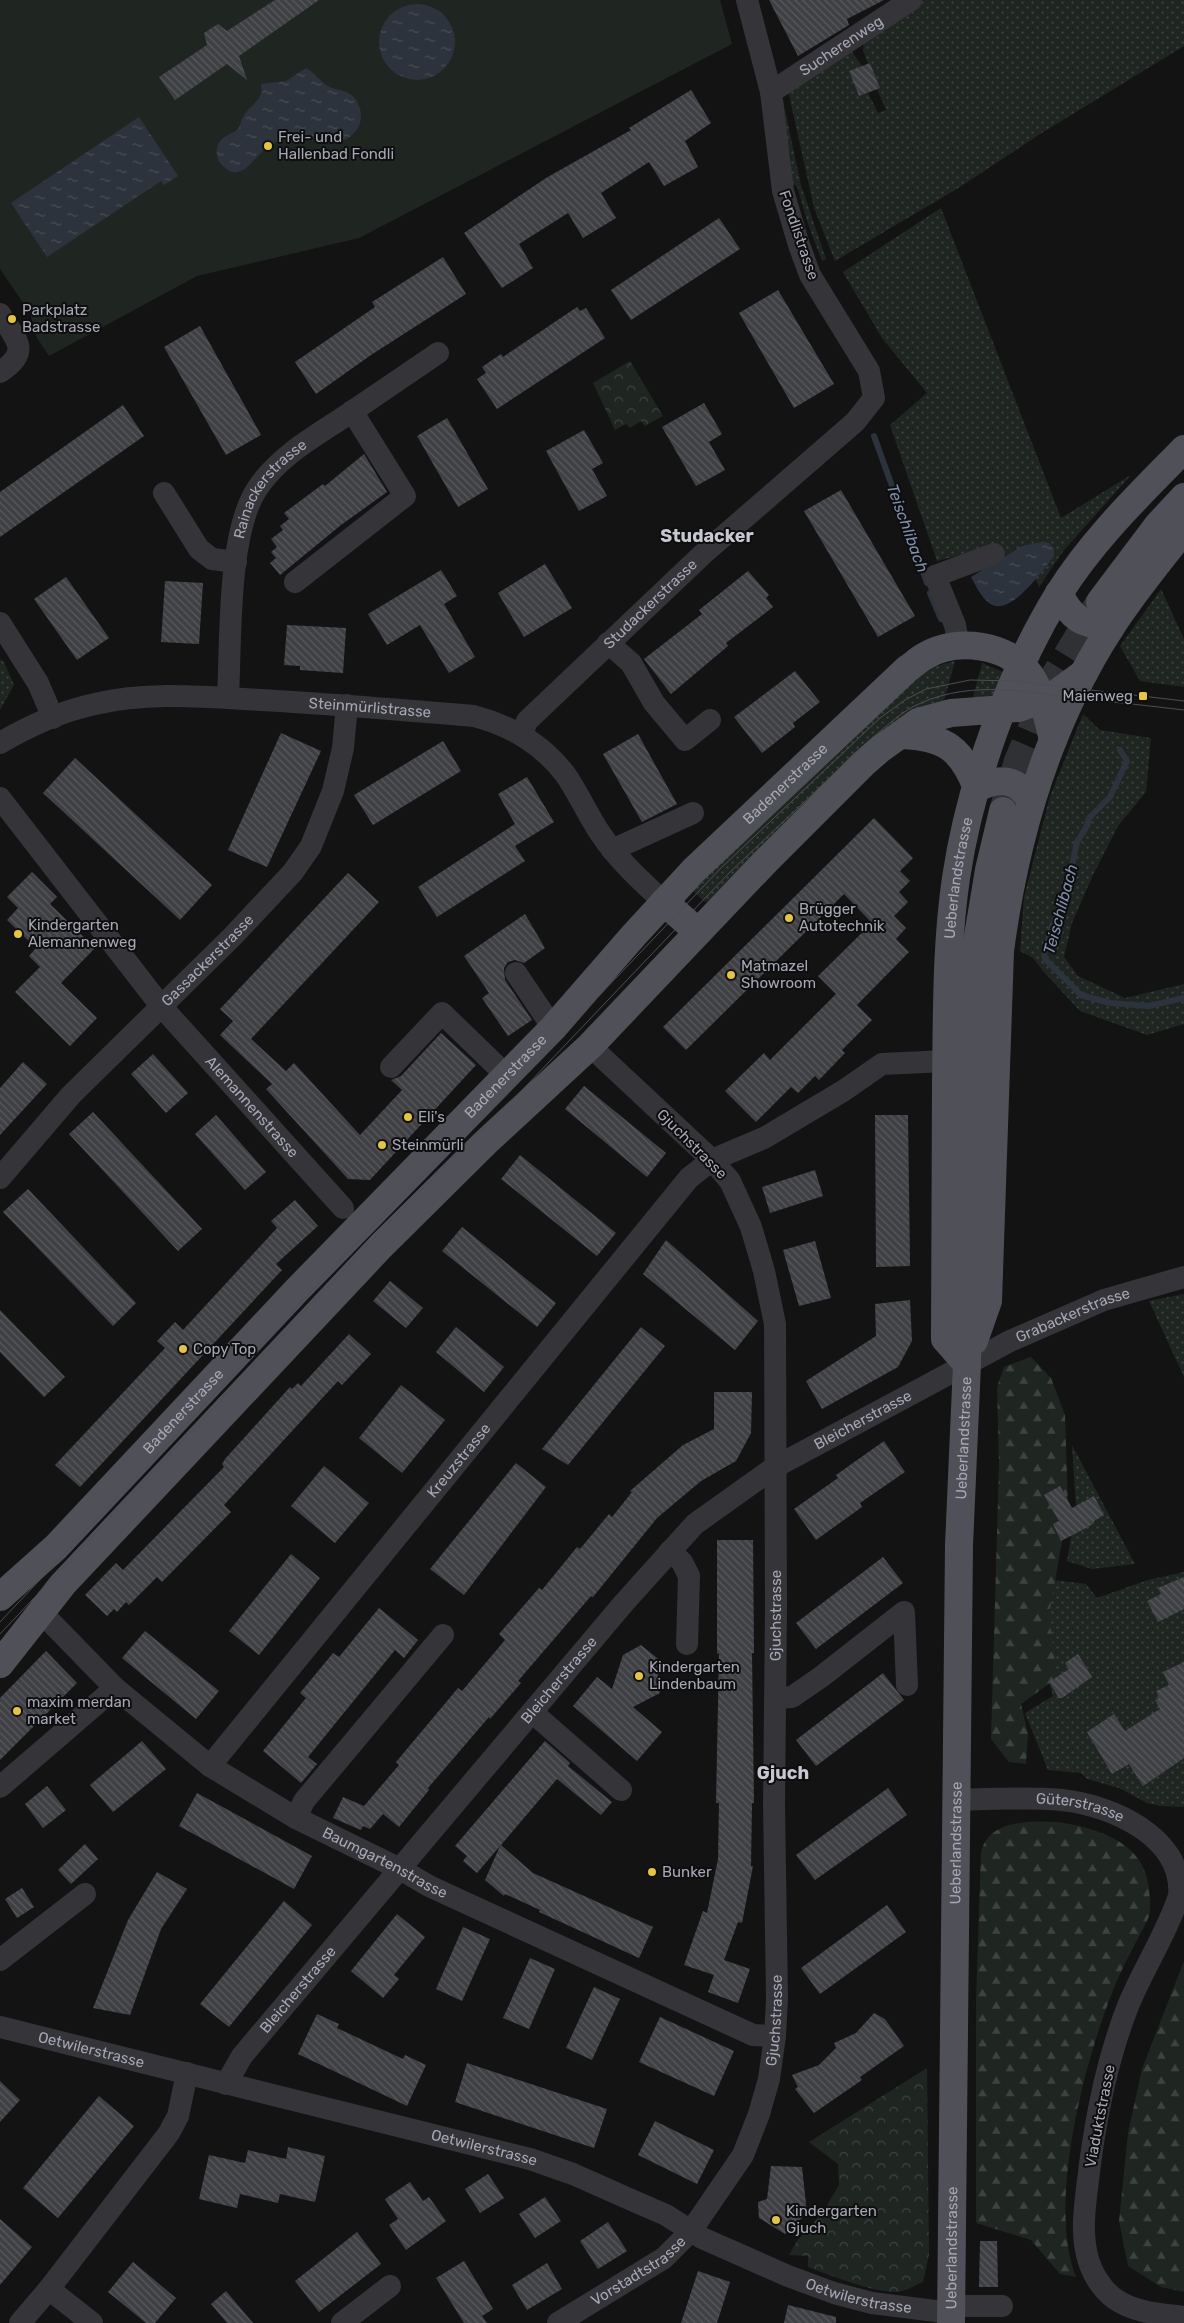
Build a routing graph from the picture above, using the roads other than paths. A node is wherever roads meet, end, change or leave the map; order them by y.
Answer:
1 (747, 0) edge
2 (911, 0) edge
3 (771, 92) junction
4 (0, 314) edge
5 (438, 353) dead end
6 (0, 372) edge
7 (874, 398) joint
8 (352, 412) junction
9 (1184, 450) edge
10 (164, 494) dead end
11 (1184, 497) edge
12 (1184, 530) edge
13 (994, 554) dead end
14 (236, 562) junction
15 (295, 582) dead end
16 (1059, 593) junction
17 (1100, 602) tunnel mouth
18 (0, 623) edge
19 (1111, 627) junction
20 (608, 643) junction
21 (971, 646) junction
22 (1020, 665) junction
23 (1084, 673) junction
24 (228, 698) junction
25 (1042, 701) junction
26 (347, 705) junction
27 (1003, 711) junction
28 (53, 718) junction
29 (710, 720) dead end
30 (522, 734) junction
31 (902, 735) junction
32 (1053, 740) junction
33 (0, 743) edge
34 (977, 788) junction
35 (0, 798) edge
36 (1031, 802) junction
37 (1003, 811) tunnel mouth
38 (693, 812) dead end
39 (612, 850) junction
40 (664, 902) junction
41 (698, 932) junction
42 (516, 973) dead end
43 (161, 1006) junction
44 (553, 1028) junction
45 (590, 1046) junction
46 (946, 1061) junction
47 (392, 1067) dead end
48 (507, 1076) junction
49 (712, 1160) junction
50 (0, 1178) edge
51 (343, 1208) dead end
52 (1184, 1277) edge
53 (967, 1364) junction
54 (775, 1467) junction
55 (670, 1551) junction
56 (1, 1596) edge
57 (41, 1612) junction
58 (443, 1635) dead end
59 (686, 1644) dead end
60 (0, 1664) edge
61 (907, 1685) dead end
62 (115, 1688) junction
63 (775, 1698) junction
64 (532, 1712) junction
65 (210, 1766) junction
66 (0, 1787) edge
67 (621, 1790) dead end
68 (955, 1800) junction
69 (296, 1818) junction
70 (1181, 1864) edge
71 (400, 1869) junction
72 (85, 1894) dead end
73 (0, 1960) edge
74 (0, 2027) edge
75 (775, 2036) junction
76 (187, 2073) junction
77 (226, 2084) junction
78 (691, 2231) junction
79 (390, 2286) dead end
80 (50, 2288) junction
81 (1002, 2306) dead end
82 (951, 2314) edge
83 (915, 2316) edge
84 (1184, 2318) edge
85 (20, 2323) edge
86 (92, 2323) edge
87 (342, 2323) edge
88 (558, 2323) edge

1 - 3 street, Fondlistrasse
2 - 3 street, Sucherenweg
3 - 7 street, Fondlistrasse
4 - 6 street
5 - 8 street, Rainackerstrasse
7 - 20 street, Studackerstrasse
8 - 14 street, Rainackerstrasse
8 - 15 street
9 - 16 main road, Ueberlandstrasse
10 - 14 street
11 - 17 main road
12 - 19 main road, Ueberlandstrasse
13 - 21 street
14 - 24 street, Rainackerstrasse
16 - 19 main road
16 - 21 main road, Badenerstrasse
16 - 22 main road, Ueberlandstrasse
18 - 28 street
19 - 23 main road, Ueberlandstrasse
20 - 29 street
20 - 30 street, Studackerstrasse
21 - 22 main road
21 - 40 main road, Badenerstrasse
22 - 25 main road
22 - 27 main road, Ueberlandstrasse
23 - 25 main road, Badenerstrasse
23 - 32 main road, Ueberlandstrasse
24 - 26 street, Steinmürlistrasse
24 - 28 street, Steinmürlistrasse
25 - 27 main road, Badenerstrasse
25 - 32 main road
26 - 30 street, Steinmürlistrasse
26 - 43 street, Gassackerstrasse
27 - 31 main road, Badenerstrasse
27 - 34 main road, Ueberlandstrasse
28 - 33 street, Steinmürlistrasse
30 - 39 street, Steinmürlistrasse
31 - 34 main road
31 - 41 main road, Badenerstrasse
32 - 36 main road, Ueberlandstrasse
34 - 36 main road
34 - 46 main road, Ueberlandstrasse
35 - 43 street, Alemannenstrasse
36 - 53 main road, Ueberlandstrasse
37 - 53 main road, Ueberlandstrasse
38 - 39 street
39 - 40 street, Steinmürlistrasse
40 - 41 main road
40 - 44 main road, Badenerstrasse
41 - 45 main road, Badenerstrasse
42 - 44 street
43 - 50 street, Gassackerstrasse
43 - 51 street, Alemannenstrasse
44 - 45 main road
44 - 48 main road, Badenerstrasse
45 - 49 street, Gjuchstrasse
45 - 57 main road, Badenerstrasse
46 - 49 street, Kreuzstrasse
46 - 53 main road, Ueberlandstrasse
47 - 48 street
48 - 56 main road, Badenerstrasse
49 - 54 street, Gjuchstrasse
49 - 65 street, Kreuzstrasse
52 - 53 street, Grabackerstrasse
53 - 54 street, Bleicherstrasse
53 - 68 main road, Ueberlandstrasse
54 - 55 street, Bleicherstrasse
54 - 63 street, Gjuchstrasse
55 - 59 street
55 - 64 street, Bleicherstrasse
56 - 57 main road
57 - 60 main road, Badenerstrasse
57 - 62 street, Baumgartenstrasse
58 - 69 street
61 - 63 street
62 - 65 street, Baumgartenstrasse
62 - 66 street
63 - 75 street, Gjuchstrasse
64 - 67 street
64 - 71 street, Bleicherstrasse
65 - 69 street, Baumgartenstrasse
68 - 70 street, Güterstrasse
68 - 82 main road, Ueberlandstrasse
69 - 71 street, Baumgartenstrasse
70 - 84 street, Viaduktstrasse
71 - 75 street, Baumgartenstrasse
71 - 77 street, Bleicherstrasse
72 - 73 street
74 - 76 street, Oetwilerstrasse
75 - 78 street, Gjuchstrasse
76 - 77 street, Oetwilerstrasse
76 - 80 street
77 - 78 street, Oetwilerstrasse
78 - 83 street, Oetwilerstrasse
78 - 88 street, Vorstadtstrasse
79 - 87 street
80 - 85 street
80 - 86 street
81 - 82 street, Oetwilerstrasse
82 - 83 street, Oetwilerstrasse

